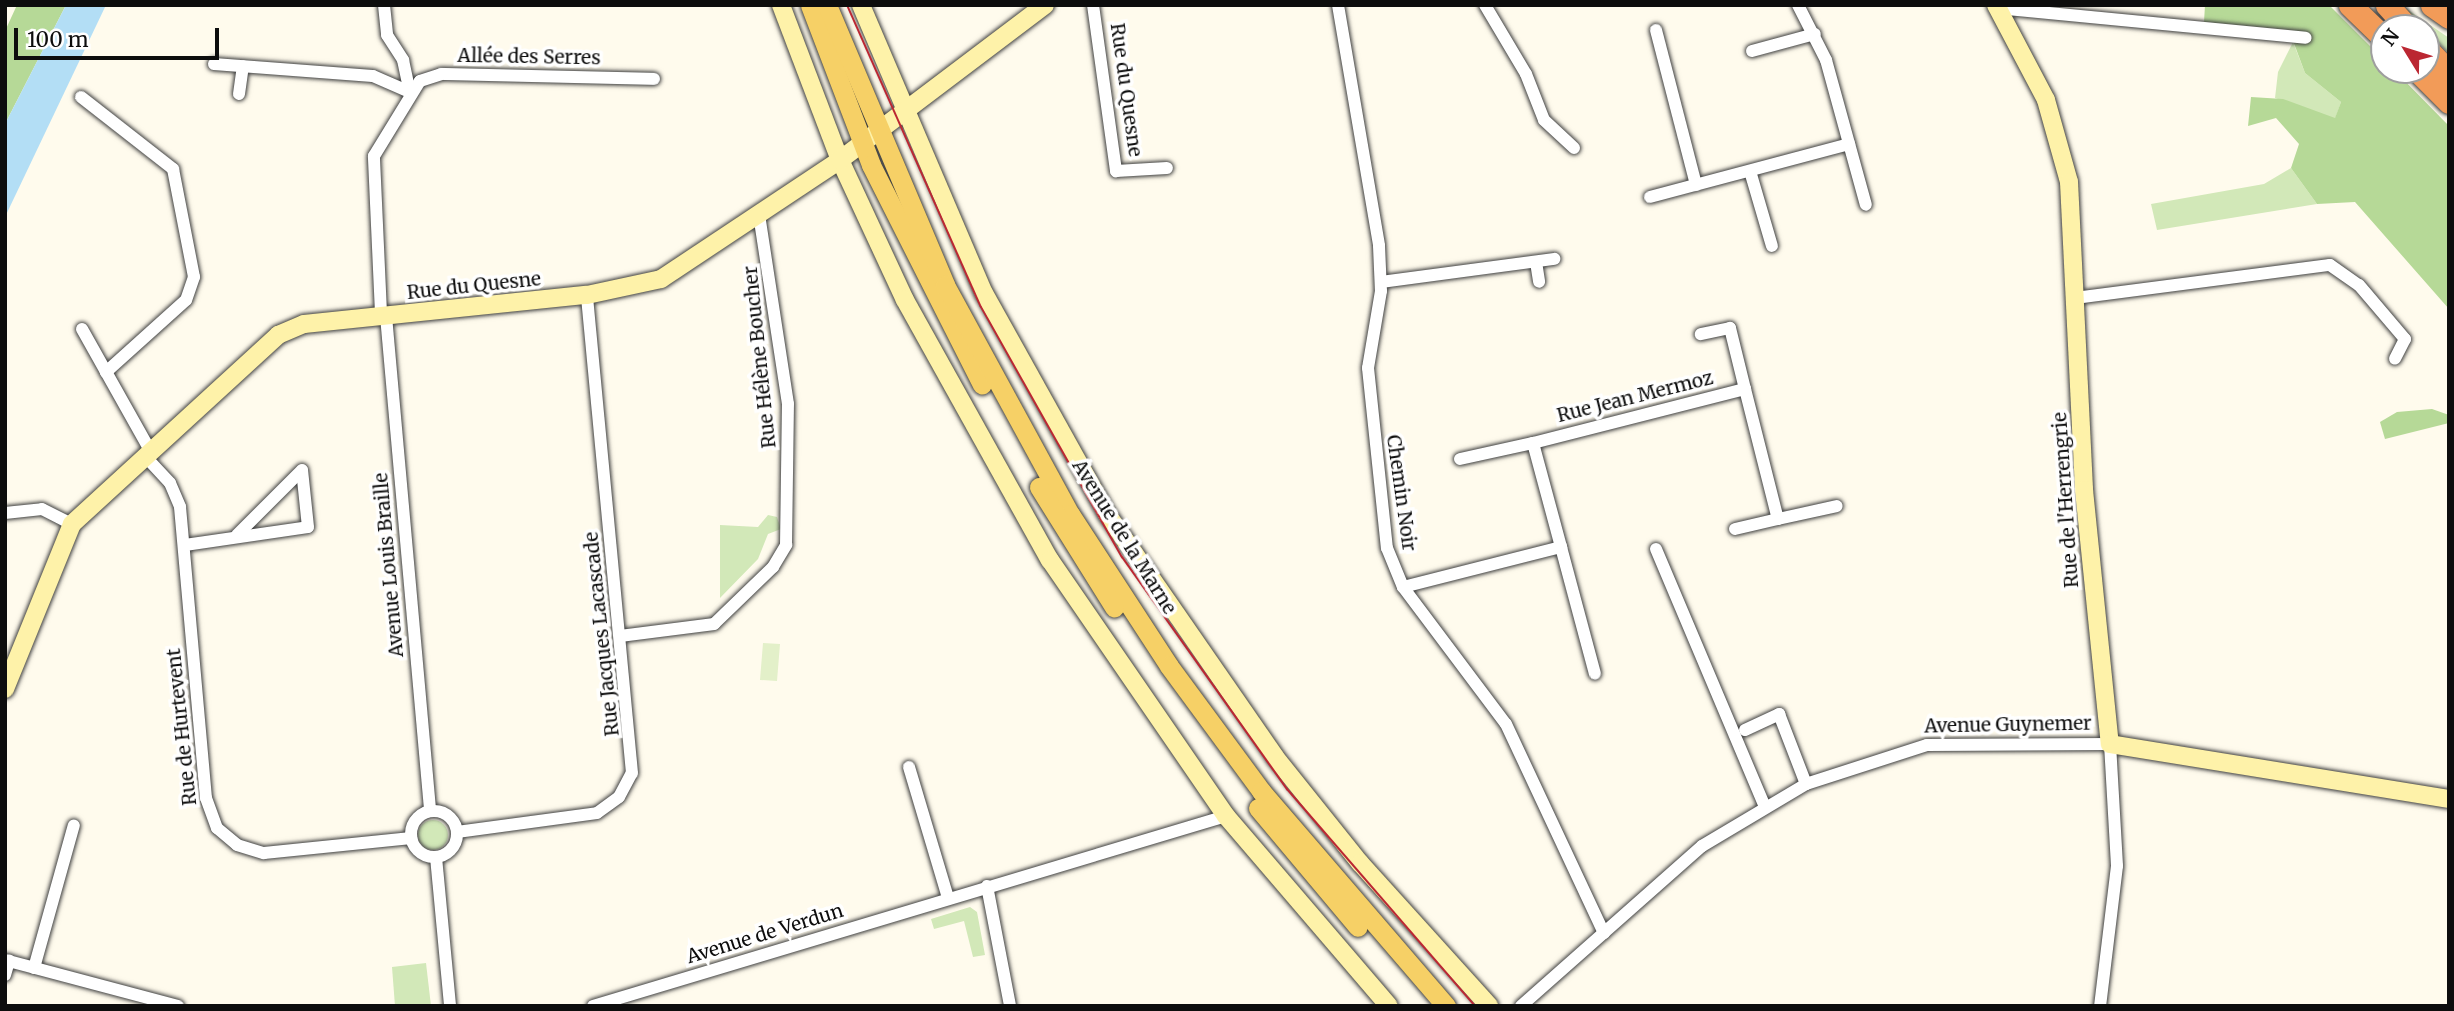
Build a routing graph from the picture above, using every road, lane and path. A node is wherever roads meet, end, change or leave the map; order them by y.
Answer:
1 (384, 5) edge
2 (781, 5) edge
3 (810, 5) edge
4 (827, 5) edge
5 (861, 5) edge
6 (1045, 5) edge
7 (1093, 5) edge
8 (1338, 5) edge
9 (1485, 5) edge
10 (1798, 5) edge
11 (2350, 5) edge
12 (2432, 5) edge
13 (1997, 6) edge
14 (2449, 17) edge
15 (2370, 24) edge
16 (1657, 30) dead end
17 (1815, 34) junction
18 (2306, 38) dead end
19 (1752, 51) dead end
20 (214, 64) dead end
21 (243, 66) junction
22 (654, 79) dead end
23 (2431, 84) edge
24 (411, 92) junction
25 (239, 94) dead end
26 (81, 97) dead end
27 (2449, 102) edge
28 (903, 110) junction
29 (877, 130) junction
30 (861, 143) junction
31 (1849, 144) junction
32 (1574, 148) dead end
33 (840, 160) junction
34 (1167, 168) dead end
35 (1750, 171) junction
36 (1696, 185) junction
37 (1650, 197) dead end
38 (1866, 205) dead end
39 (759, 215) junction
40 (1772, 246) dead end
41 (1554, 260) dead end
42 (1536, 262) junction
43 (1381, 282) junction
44 (1539, 282) dead end
45 (587, 295) junction
46 (2075, 298) junction
47 (383, 314) junction
48 (82, 329) dead end
49 (1701, 334) dead end
50 (2395, 359) dead end
51 (106, 372) junction
52 (1745, 389) junction
53 (1533, 443) junction
54 (147, 452) junction
55 (1460, 459) dead end
56 (1837, 506) dead end
57 (5, 513) edge
58 (1778, 519) junction
59 (72, 524) junction
60 (1735, 529) dead end
61 (237, 536) junction
62 (185, 545) junction
63 (1561, 547) junction
64 (1656, 549) dead end
65 (1403, 587) junction
66 (621, 636) junction
67 (1595, 674) dead end
68 (5, 689) edge
69 (1745, 730) dead end
70 (2110, 744) junction
71 (909, 767) dead end
72 (1806, 784) junction
73 (2449, 799) edge
74 (1765, 807) junction
75 (430, 811) junction
76 (1226, 816) junction
77 (74, 825) dead end
78 (457, 832) junction
79 (411, 838) junction
80 (436, 858) junction
81 (987, 886) junction
82 (948, 898) junction
83 (1604, 933) junction
84 (7, 960) edge
85 (34, 968) junction
86 (5, 975) edge
87 (178, 1006) edge
88 (450, 1006) edge
89 (593, 1006) edge
90 (1010, 1006) edge
91 (1389, 1006) edge
92 (1429, 1006) edge
93 (1447, 1006) edge
94 (1489, 1006) edge
95 (1521, 1006) edge
96 (2100, 1006) edge

1 - 24 street
2 - 33 street
3 - 30 main road
4 - 29 main road, Avenue de la Marne
5 - 28 street, Avenue de la Marne
6 - 28 street, Rue du Quesne
7 - 34 street, Rue du Quesne
8 - 43 street, Chemin Noir
9 - 32 street
10 - 17 street
11 - 15 highway
12 - 14 highway
13 - 18 street
13 - 46 street, Rue de l'Herrengrie
16 - 36 street
17 - 19 street
17 - 31 street
20 - 21 street
21 - 24 street
21 - 25 street
22 - 24 street, Allée des Serres
23 - 27 highway
24 - 47 street, Allée des Serres
26 - 51 street
28 - 29 street, Rue du Quesne
28 - 94 street, Avenue de la Marne
29 - 30 street, Rue du Quesne
29 - 93 main road, Avenue de la Marne
30 - 33 street, Rue du Quesne
30 - 92 main road
31 - 35 street
31 - 38 street
33 - 39 street, Rue du Quesne
33 - 76 street
35 - 36 street
35 - 40 street
36 - 37 street
39 - 45 street, Rue du Quesne
39 - 66 street, Rue Hélène Boucher
41 - 42 street
42 - 43 street
42 - 44 street
43 - 65 street, Chemin Noir
45 - 47 street, Rue du Quesne
45 - 66 street, Rue Jacques Lacascade
46 - 50 street
46 - 70 street, Rue de l'Herrengrie
47 - 54 street, Rue du Quesne
47 - 75 street, Avenue Louis Braille
48 - 51 street, Rue de Hurtevent
49 - 52 street
51 - 54 street, Rue de Hurtevent
52 - 53 street, Rue Jean Mermoz
52 - 58 street
53 - 55 street, Rue Jean Mermoz
53 - 63 street
54 - 59 street, Rue du Quesne
54 - 62 street, Rue de Hurtevent
56 - 58 street
57 - 59 street
58 - 60 street
59 - 68 street, Rue du Quesne
61 - 61 street
61 - 62 street
62 - 79 street, Rue de Hurtevent
63 - 65 street
63 - 67 street
64 - 74 street
65 - 83 street, Chemin Noir
66 - 78 street, Rue Jacques Lacascade
69 - 72 street
70 - 72 street, Avenue Guynemer
70 - 73 street, Avenue Guynemer
70 - 96 street, Rue de l'Herrengrie
71 - 82 street
72 - 74 street, Avenue Guynemer
74 - 83 street, Avenue Guynemer
75 - 78 street
75 - 79 street
76 - 81 street, Avenue de Verdun
76 - 91 street
77 - 85 street
78 - 80 street
79 - 80 street
80 - 88 street
81 - 82 street, Avenue de Verdun
81 - 90 street
82 - 89 street, Avenue de Verdun
83 - 95 street, Avenue Guynemer
84 - 85 street
84 - 86 street
85 - 87 street

